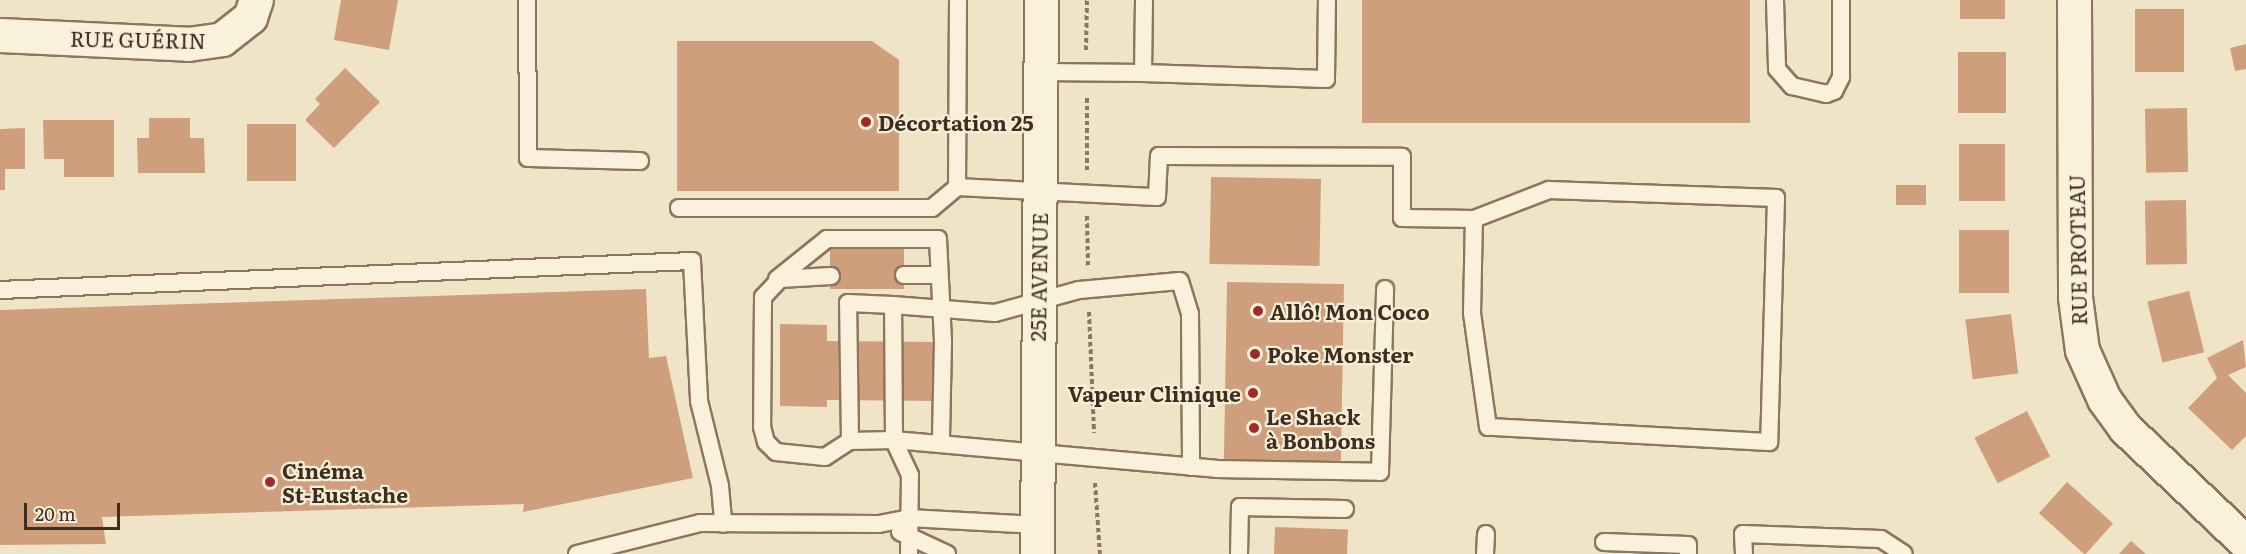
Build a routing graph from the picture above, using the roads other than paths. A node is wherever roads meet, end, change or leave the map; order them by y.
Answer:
1 (256, 0) edge
2 (526, 0) edge
3 (958, 0) edge
4 (1041, 0) edge
5 (1144, 0) edge
6 (1328, 0) edge
7 (1775, 0) edge
8 (1841, 0) edge
9 (2074, 0) edge
10 (0, 35) edge
11 (1041, 72) junction
12 (1143, 73) junction
13 (640, 161) dead end
14 (957, 187) junction
15 (1040, 191) junction
16 (679, 208) dead end
17 (1474, 219) junction
18 (904, 275) dead end
19 (938, 275) junction
20 (831, 276) dead end
21 (774, 281) junction
22 (1385, 289) dead end
23 (0, 290) edge
24 (1038, 301) junction
25 (893, 305) junction
26 (938, 306) junction
27 (894, 440) junction
28 (850, 441) junction
29 (941, 441) junction
30 (1036, 456) junction
31 (1191, 467) junction
32 (1345, 509) dead end
33 (723, 524) junction
34 (909, 526) junction
35 (1485, 534) dead end
36 (1037, 539) edge
37 (1604, 542) dead end
38 (2246, 543) edge
39 (588, 553) edge
40 (909, 554) edge
41 (947, 554) edge
42 (1239, 554) edge
43 (1485, 554) edge
44 (1688, 554) edge
45 (1744, 554) edge
46 (1904, 554) edge

1 - 10 street, RUE GUÉRIN
2 - 13 lane
3 - 14 lane
4 - 11 street, 25E AVENUE
5 - 12 lane
6 - 12 lane
7 - 8 lane
9 - 38 street, RUE PROTEAU
11 - 12 lane
11 - 15 street, 25E AVENUE
14 - 15 lane
14 - 16 lane
15 - 17 lane
15 - 24 street, 25E AVENUE
17 - 17 lane
18 - 19 lane
19 - 21 lane
19 - 26 lane
20 - 21 lane
21 - 28 lane
22 - 31 lane
23 - 33 lane
24 - 26 lane
24 - 30 street, 25E AVENUE
24 - 31 lane
25 - 26 lane
25 - 27 lane
25 - 28 lane
26 - 29 lane
27 - 28 lane
27 - 29 lane
27 - 34 lane
29 - 30 lane
30 - 31 lane
30 - 36 street, 25E AVENUE
32 - 42 lane
33 - 34 lane
33 - 39 lane
34 - 36 lane
34 - 40 lane
34 - 41 lane
35 - 43 lane
37 - 44 lane
45 - 46 lane

